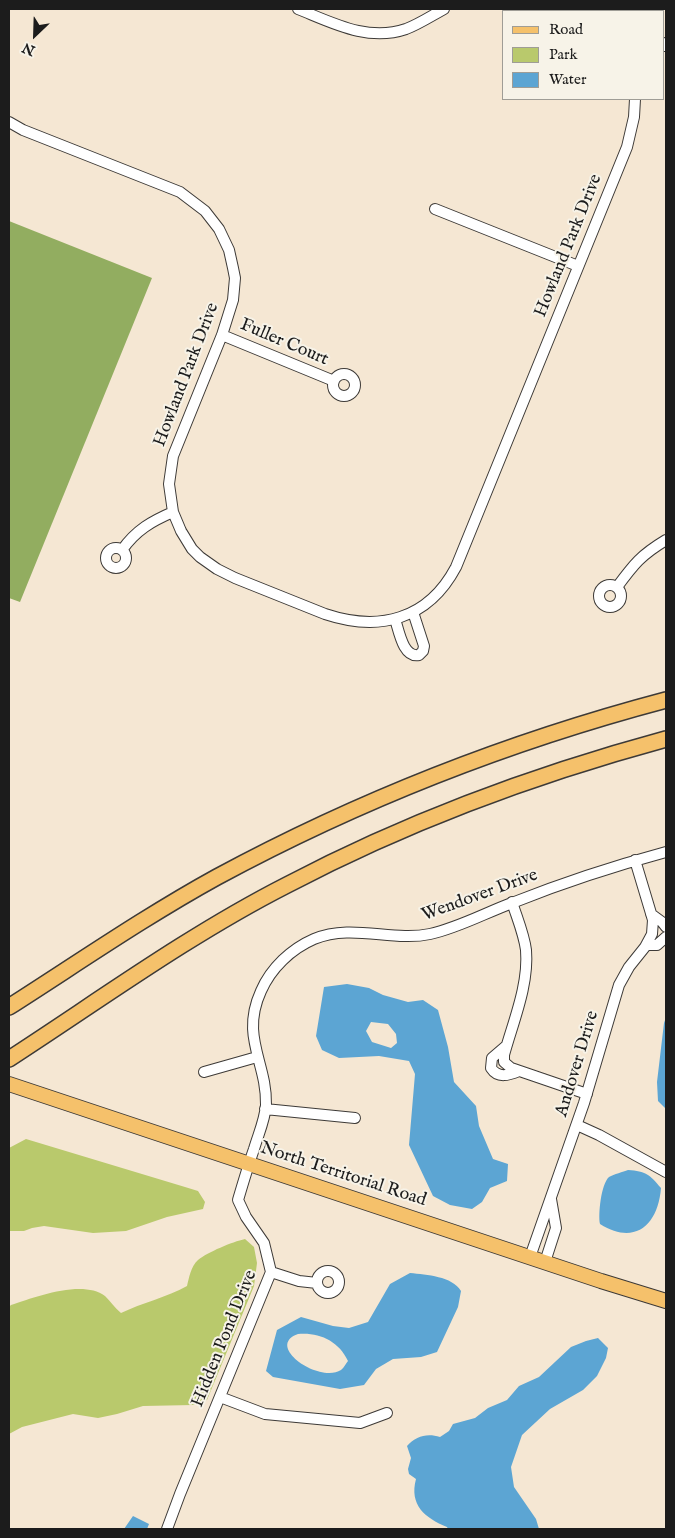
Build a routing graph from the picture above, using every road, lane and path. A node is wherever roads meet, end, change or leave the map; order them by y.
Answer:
1 (298, 9) edge
2 (444, 9) edge
3 (635, 100) edge
4 (9, 122) edge
5 (435, 210) dead end
6 (578, 266) junction
7 (222, 335) junction
8 (334, 381) dead end
9 (173, 512) junction
10 (666, 540) edge
11 (122, 550) dead end
12 (617, 588) dead end
13 (413, 612) junction
14 (395, 619) junction
15 (666, 700) edge
16 (666, 739) edge
17 (666, 852) edge
18 (635, 860) junction
19 (512, 902) junction
20 (651, 914) junction
21 (666, 927) edge
22 (666, 937) edge
23 (647, 945) junction
24 (9, 1007) edge
25 (506, 1046) junction
26 (257, 1057) junction
27 (9, 1059) edge
28 (519, 1071) junction
29 (204, 1072) dead end
30 (12, 1085) edge
31 (587, 1094) junction
32 (266, 1110) junction
33 (355, 1118) dead end
34 (577, 1125) junction
35 (249, 1163) junction
36 (666, 1172) edge
37 (550, 1198) junction
38 (530, 1257) junction
39 (545, 1262) junction
40 (271, 1272) junction
41 (317, 1283) dead end
42 (666, 1301) edge
43 (220, 1397) junction
44 (387, 1413) dead end
45 (167, 1529) edge

1 - 2 street
3 - 6 street, Howland Park Drive
4 - 7 street, Howland Park Drive
5 - 6 street
6 - 13 street, Howland Park Drive
7 - 8 street, Fuller Court
7 - 9 street, Howland Park Drive
9 - 11 street
9 - 14 street, Howland Park Drive
10 - 12 street
13 - 14 street, Howland Park Drive
13 - 14 street
15 - 24 highway
16 - 27 highway
17 - 18 street, Wendover Drive
18 - 19 street, Wendover Drive
18 - 20 street, Andover Drive
19 - 25 street
19 - 26 street, Wendover Drive
20 - 21 street
20 - 23 street, Andover Drive
22 - 23 street, Andover Drive
23 - 31 street, Andover Drive
25 - 28 street
25 - 28 street
26 - 29 street
26 - 32 street, Wendover Drive
28 - 31 street
30 - 35 main road, North Territorial Road
31 - 34 street, Andover Drive
32 - 33 street
32 - 35 street, Wendover Drive
34 - 36 street
34 - 37 street, Andover Drive
35 - 38 main road, North Territorial Road
35 - 40 street, Hidden Pond Drive
37 - 38 street, Andover Drive
37 - 39 street
38 - 39 main road, North Territorial Road
39 - 42 main road, North Territorial Road
40 - 41 street
40 - 43 street, Hidden Pond Drive
43 - 44 street
43 - 45 street, Hidden Pond Drive

